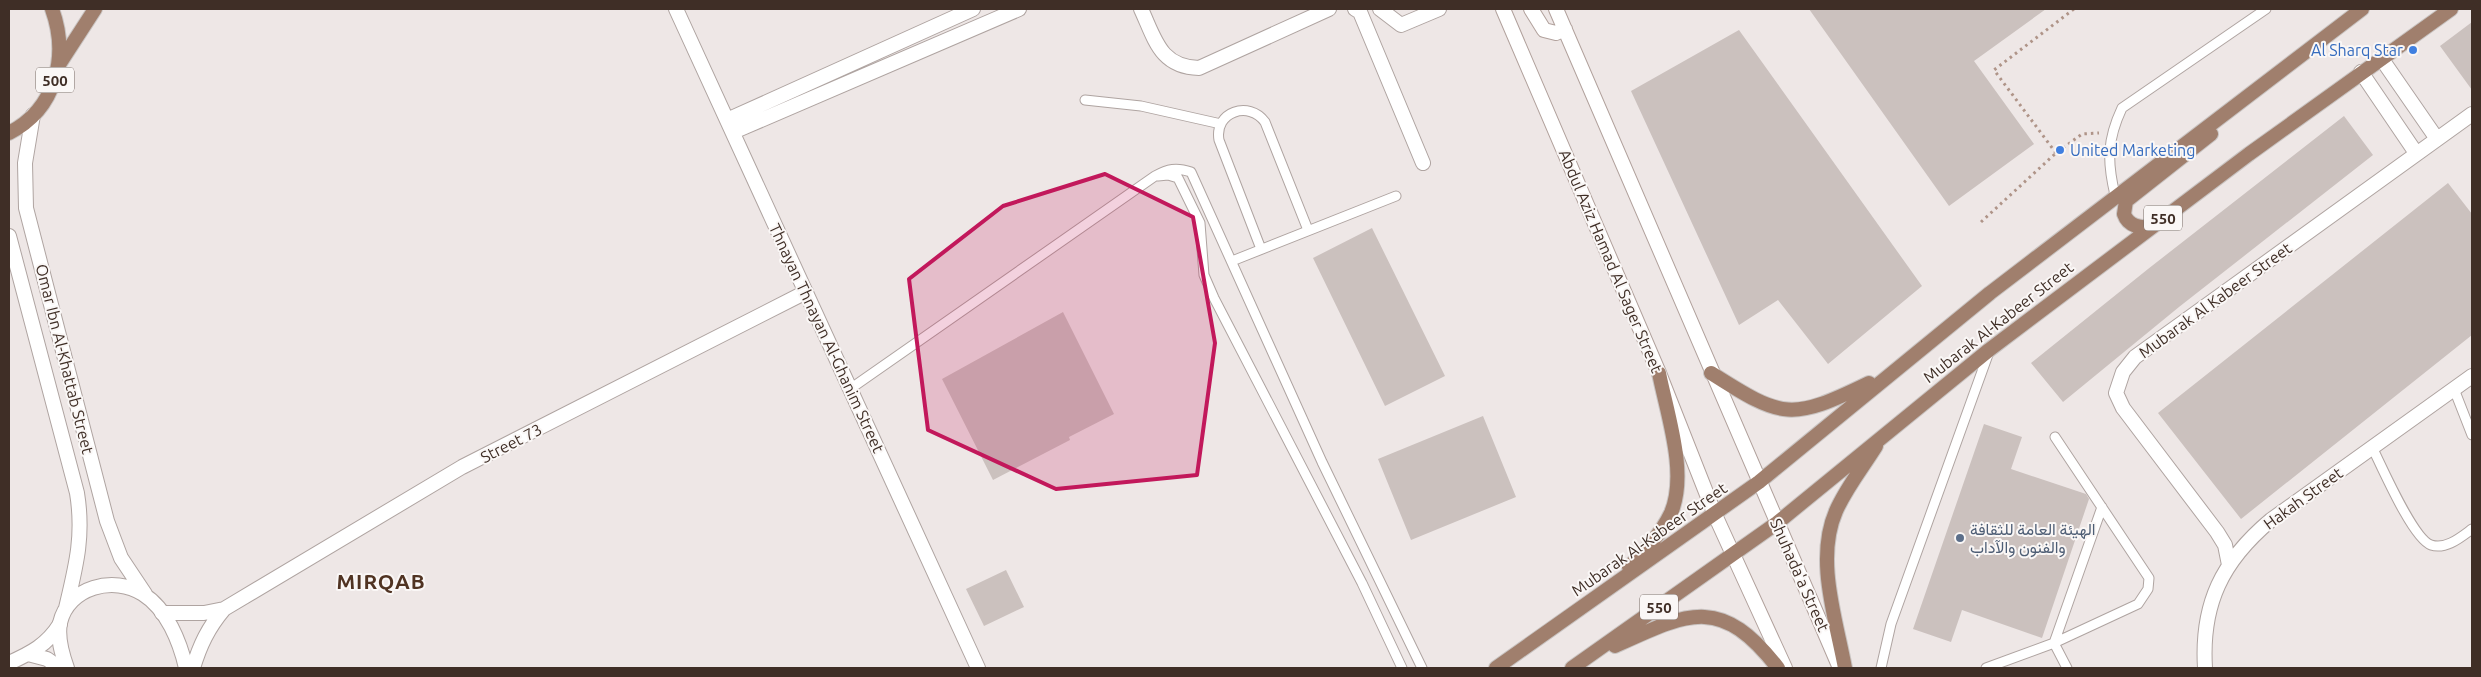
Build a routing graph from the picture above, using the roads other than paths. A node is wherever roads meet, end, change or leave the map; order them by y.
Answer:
1 (52, 9) edge
2 (95, 9) edge
3 (676, 9) edge
4 (973, 9) edge
5 (1019, 9) edge
6 (1141, 9) edge
7 (1329, 9) edge
8 (1355, 9) edge
9 (1380, 9) edge
10 (1439, 9) edge
11 (1503, 9) edge
12 (1532, 9) edge
13 (1556, 9) edge
14 (2266, 9) edge
15 (2362, 9) edge
16 (2451, 9) edge
17 (2349, 14) edge
18 (1565, 29) junction
19 (2381, 58) junction
20 (59, 63) junction
21 (2360, 72) junction
22 (1085, 100) dead end
23 (2230, 110) junction
24 (2472, 114) edge
25 (33, 115) junction
26 (1221, 124) junction
27 (730, 126) junction
28 (9, 133) edge
29 (2437, 139) junction
30 (2416, 153) junction
31 (1422, 163) dead end
32 (1155, 176) junction
33 (2115, 195) junction
34 (1396, 196) dead end
35 (2152, 226) junction
36 (1308, 230) junction
37 (9, 236) edge
38 (1261, 249) junction
39 (1232, 261) junction
40 (14, 276) edge
41 (806, 292) junction
42 (1989, 350) junction
43 (1890, 372) junction
44 (1659, 373) junction
45 (1711, 373) junction
46 (2472, 376) edge
47 (850, 389) junction
48 (2454, 389) junction
49 (2472, 435) edge
50 (1882, 436) junction
51 (2055, 437) dead end
52 (2372, 447) junction
53 (1759, 482) junction
54 (2102, 507) junction
55 (1715, 514) junction
56 (1777, 523) junction
57 (2472, 529) edge
58 (1733, 555) junction
59 (2229, 565) junction
60 (1606, 591) junction
61 (145, 594) junction
62 (66, 608) junction
63 (224, 609) junction
64 (162, 613) junction
65 (60, 624) junction
66 (2054, 643) junction
67 (28, 654) junction
68 (1584, 660) junction
69 (9, 663) edge
70 (60, 668) edge
71 (67, 668) edge
72 (186, 668) edge
73 (192, 668) edge
74 (978, 668) edge
75 (1402, 668) edge
76 (1422, 668) edge
77 (1496, 668) edge
78 (1572, 668) edge
79 (1778, 668) edge
80 (1785, 668) edge
81 (1840, 668) edge
82 (1845, 668) edge
83 (1881, 668) edge
84 (1986, 668) edge
85 (2067, 668) edge
86 (2205, 668) edge

1 - 20 main road, 500
2 - 20 main road, 500
3 - 27 street, Thnayan Thnayan Al-Ghanim Street
4 - 27 street
5 - 27 street
6 - 7 street
8 - 31 street
9 - 10 street
11 - 44 street, Abdul Aziz Hamad Al Sager Street
12 - 18 street
13 - 18 street
14 - 33 lane
15 - 17 main road, Mubarak Al-Kabeer Street / 550
16 - 19 main road, Mubarak Al-Kabeer Street / 550
17 - 23 main road, Mubarak Al-Kabeer Street / 550
18 - 45 street
19 - 21 main road, Mubarak Al-Kabeer Street / 550
19 - 29 street
20 - 25 main road, 500
21 - 30 street
21 - 35 main road, Mubarak Al-Kabeer Street / 550
22 - 26 lane
23 - 33 main road, Mubarak Al-Kabeer Street / 550
23 - 35 main road
24 - 29 street, Mubarak Al Kabeer Street
25 - 28 main road, 500
25 - 61 street, Omar Ibn Al-Khattab Street
26 - 36 lane
26 - 38 lane
27 - 41 street, Thnayan Thnayan Al-Ghanim Street
29 - 30 street, Mubarak Al Kabeer Street
30 - 59 street, Mubarak Al Kabeer Street
32 - 39 lane
32 - 47 lane
32 - 75 lane
33 - 43 main road, Mubarak Al-Kabeer Street / 550
34 - 36 lane
35 - 42 main road, Mubarak Al-Kabeer Street / 550
36 - 38 lane
37 - 40 street, Omar Ibn Al-Khattab Street
38 - 39 lane
39 - 76 lane
40 - 62 street, Omar Ibn Al-Khattab Street
41 - 47 street, Thnayan Thnayan Al-Ghanim Street
41 - 63 street, Street 73
42 - 50 main road, Mubarak Al-Kabeer Street / 550
42 - 83 lane
43 - 45 main road
43 - 53 main road, Mubarak Al-Kabeer Street / 550
44 - 55 street, Abdul Aziz Hamad Al Sager Street
44 - 60 main road
45 - 53 street
46 - 48 street, Hakah Street
47 - 74 street, Thnayan Thnayan Al-Ghanim Street
48 - 49 lane
48 - 52 street, Hakah Street
50 - 56 main road, Mubarak Al-Kabeer Street / 550
50 - 82 main road
51 - 54 lane
52 - 57 lane
52 - 59 street, Hakah Street
53 - 55 main road, Mubarak Al-Kabeer Street / 550
53 - 56 street, Shuhada'a Street
54 - 66 lane
54 - 66 lane
55 - 58 street
55 - 60 main road, Mubarak Al-Kabeer Street / 550
56 - 58 main road, Mubarak Al-Kabeer Street / 550
56 - 81 street, Shuhada'a Street
58 - 68 main road, Mubarak Al-Kabeer Street / 550
58 - 80 street
59 - 86 street, Hakah Street
60 - 77 main road, Mubarak Al-Kabeer Street / 550
61 - 62 street
61 - 64 street, Omar Ibn Al-Khattab Street
62 - 65 street, Omar Ibn Al-Khattab Street
63 - 64 street, Street 73
63 - 73 street, Street 73
64 - 72 street, Omar Ibn Al-Khattab Street
65 - 67 street
65 - 71 street
66 - 84 lane
66 - 85 lane
67 - 69 street
67 - 70 street
68 - 78 main road, Mubarak Al-Kabeer Street / 550
68 - 79 main road

